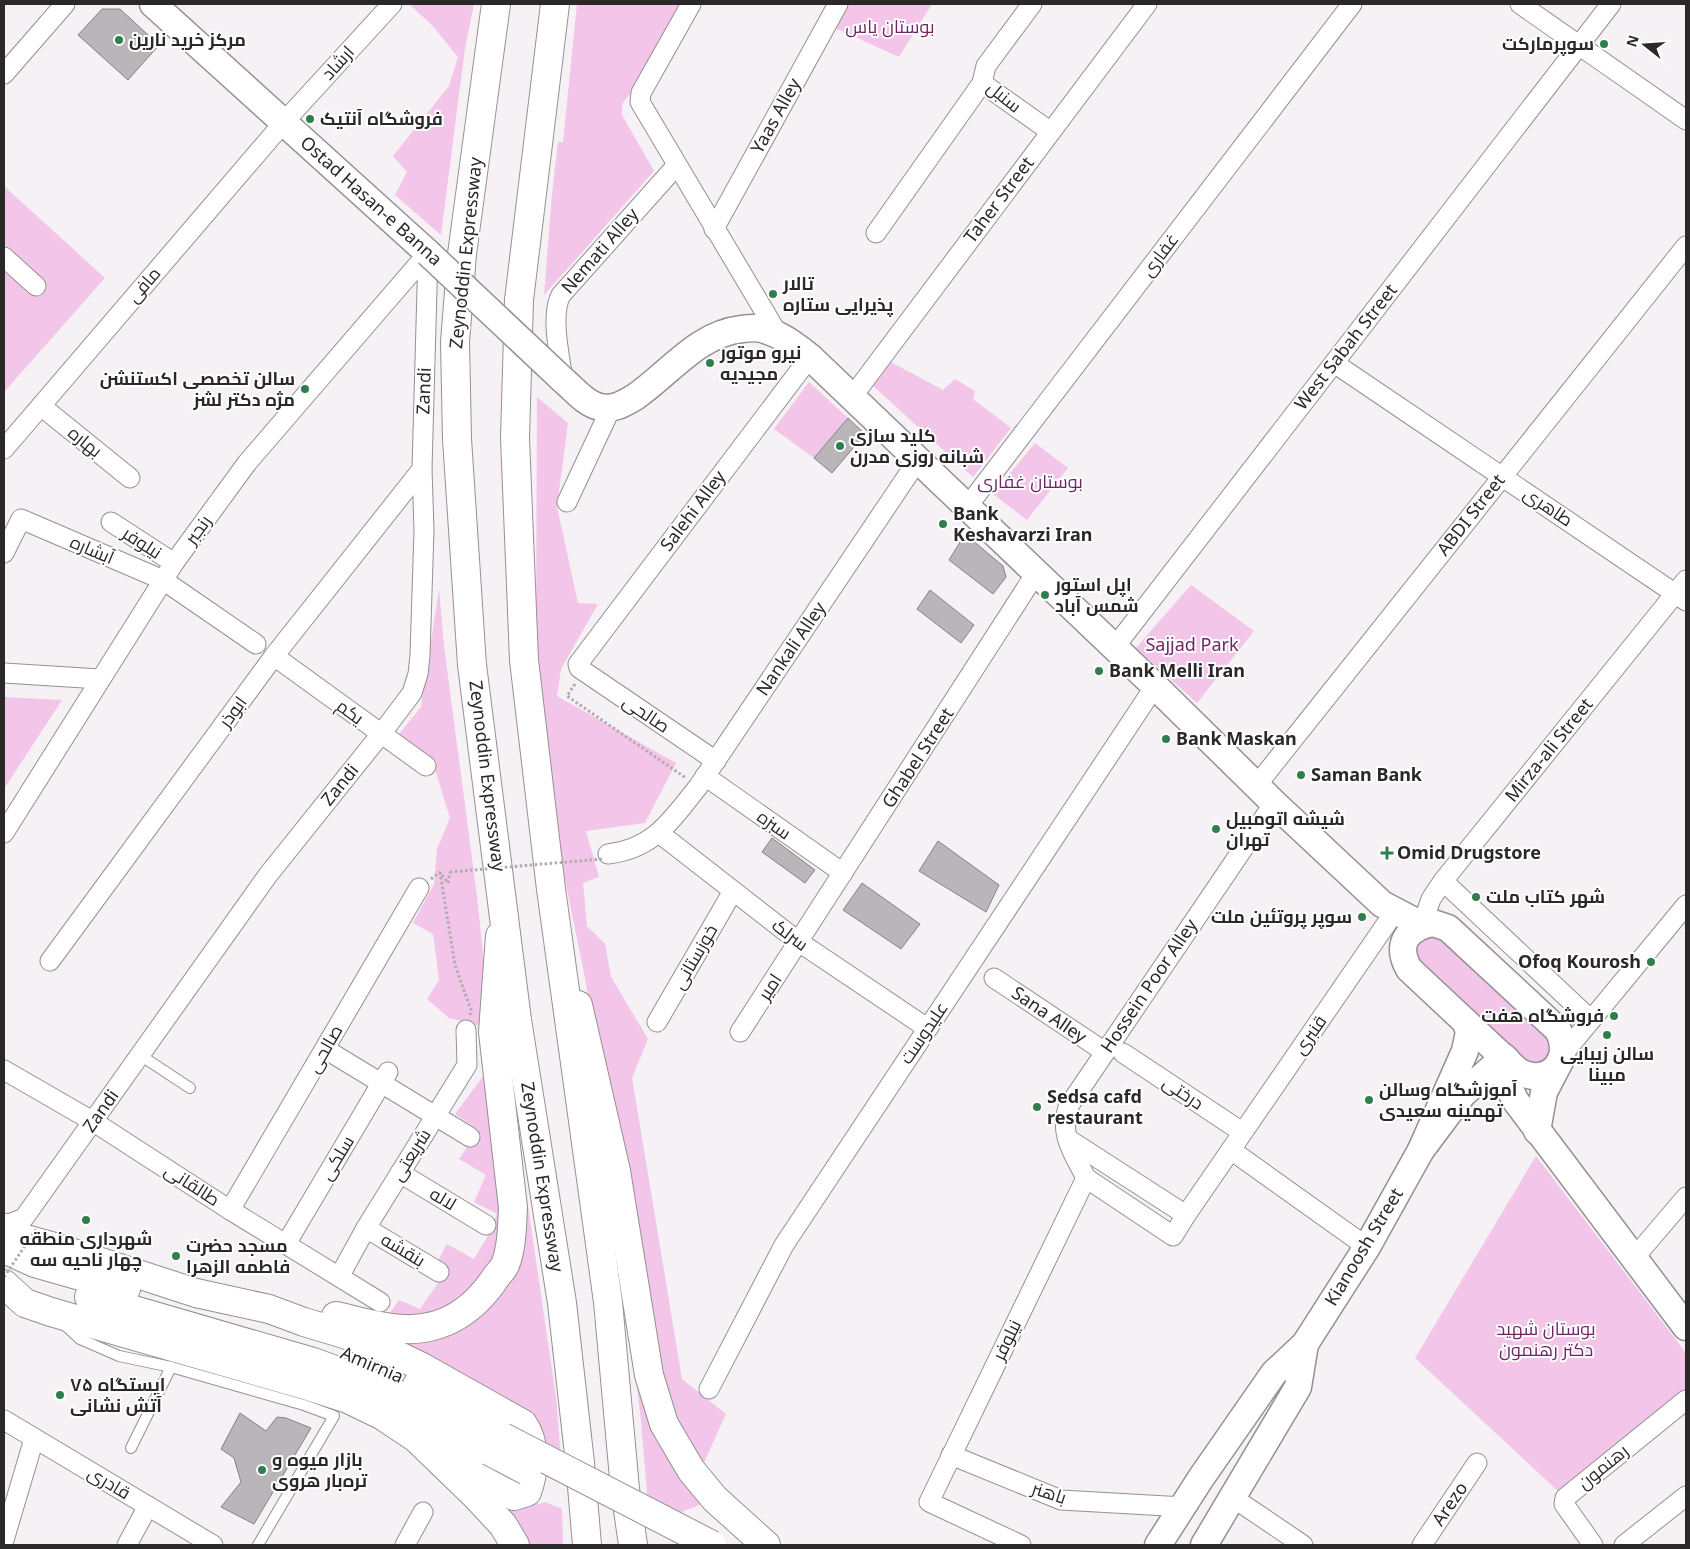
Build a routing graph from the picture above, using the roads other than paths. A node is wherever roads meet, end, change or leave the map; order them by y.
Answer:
1 (65, 4) edge
2 (153, 4) edge
3 (392, 4) edge
4 (496, 4) edge
5 (555, 4) edge
6 (691, 4) edge
7 (838, 4) edge
8 (1032, 4) edge
9 (1147, 4) edge
10 (1352, 4) edge
11 (1520, 4) edge
12 (1611, 4) edge
13 (1579, 46) junction
14 (4, 74) edge
15 (982, 83) junction
16 (1686, 120) edge
17 (284, 122) junction
18 (1050, 132) junction
19 (677, 164) junction
20 (714, 229) junction
21 (876, 233) dead end
22 (1686, 246) edge
23 (428, 253) junction
24 (4, 257) edge
25 (36, 286) dead end
26 (779, 336) junction
27 (810, 357) junction
28 (1334, 363) junction
29 (564, 380) junction
30 (852, 397) junction
31 (41, 406) junction
32 (611, 408) junction
33 (4, 449) edge
34 (918, 460) junction
35 (422, 469) junction
36 (1502, 475) junction
37 (130, 478) dead end
38 (567, 502) dead end
39 (967, 507) junction
40 (111, 522) dead end
41 (4, 553) edge
42 (174, 563) junction
43 (1036, 573) junction
44 (163, 580) junction
45 (1683, 592) edge
46 (256, 644) dead end
47 (1114, 648) junction
48 (274, 656) junction
49 (583, 671) joint
50 (4, 673) edge
51 (100, 679) junction
52 (1155, 686) junction
53 (381, 734) junction
54 (426, 766) dead end
55 (706, 775) junction
56 (1265, 794) junction
57 (4, 833) edge
58 (659, 833) junction
59 (605, 856) road end
60 (843, 873) junction
61 (1443, 881) junction
62 (419, 888) dead end
63 (551, 889) junction
64 (733, 891) junction
65 (502, 897) junction
66 (1685, 909) edge
67 (1385, 912) junction
68 (1422, 925) junction
69 (799, 942) junction
70 (1404, 959) junction
71 (50, 961) dead end
72 (994, 978) dead end
73 (1591, 1020) junction
74 (656, 1022) dead end
75 (1466, 1023) junction
76 (927, 1028) junction
77 (466, 1030) road end
78 (740, 1032) dead end
79 (325, 1049) junction
80 (1114, 1052) junction
81 (140, 1055) junction
82 (1562, 1058) junction
83 (1505, 1059) junction
84 (4, 1070) edge
85 (384, 1078) junction
86 (190, 1088) dead end
87 (435, 1116) junction
88 (94, 1122) junction
89 (1537, 1131) junction
90 (1242, 1132) junction
91 (470, 1137) dead end
92 (1066, 1138) junction
93 (1231, 1150) junction
94 (1421, 1150) junction
95 (400, 1173) junction
96 (1086, 1178) junction
97 (1686, 1197) edge
98 (230, 1210) junction
99 (1186, 1216) junction
100 (486, 1225) dead end
101 (366, 1228) junction
102 (286, 1244) junction
103 (4, 1245) edge
104 (1367, 1247) junction
105 (1634, 1258) junction
106 (439, 1272) dead end
107 (339, 1277) junction
108 (4, 1284) edge
109 (118, 1297) junction
110 (380, 1302) dead end
111 (269, 1309) junction
112 (51, 1312) junction
113 (1686, 1326) edge
114 (1306, 1344) junction
115 (171, 1368) junction
116 (709, 1389) dead end
117 (1686, 1400) edge
118 (4, 1420) edge
119 (416, 1438) junction
120 (34, 1439) junction
121 (131, 1448) dead end
122 (951, 1455) junction
123 (1477, 1463) dead end
124 (1686, 1496) edge
125 (1232, 1497) junction
126 (148, 1506) junction
127 (1184, 1507) junction
128 (423, 1512) dead end
129 (4, 1540) edge
130 (1294, 1542) edge
131 (127, 1545) edge
132 (213, 1545) edge
133 (258, 1545) edge
134 (405, 1545) edge
135 (515, 1545) edge
136 (587, 1545) edge
137 (633, 1545) edge
138 (670, 1545) edge
139 (712, 1545) edge
140 (766, 1545) edge
141 (1021, 1545) edge
142 (1158, 1545) edge
143 (1204, 1545) edge
144 (1422, 1545) edge
145 (1593, 1545) edge
146 (1624, 1545) edge

1 - 14 street
2 - 17 main road, Ostad Hasan-e Banna
3 - 17 street, ارشاد
4 - 65 main road, Zeynoddin Expressway
5 - 63 main road
6 - 19 street
7 - 20 street, Yaas Alley
8 - 15 street, سنبل
9 - 18 street, Taher Street
10 - 39 street, غفاری
11 - 13 street
12 - 13 street, West Sabah Street
13 - 16 street
13 - 28 street, West Sabah Street
15 - 18 street, سنبل
15 - 21 street
17 - 23 main road, Ostad Hasan-e Banna
17 - 31 street, مافی
18 - 30 street, Taher Street
19 - 20 street
19 - 29 street, Nemati Alley
20 - 26 street
22 - 36 street, ABDI Street
23 - 29 main road, Ostad Hasan-e Banna, bridge
23 - 35 street, Zandi
23 - 42 street, رنجبر
24 - 25 street
26 - 27 main road
26 - 32 main road
27 - 30 main road
27 - 49 street, Salehi Alley
28 - 36 street, طاهری
28 - 47 street, West Sabah Street
29 - 32 main road, Ostad Hasan-e Banna
30 - 34 main road
31 - 33 street, مافی
31 - 37 street, بهاره
32 - 38 street
34 - 39 main road
34 - 55 street, Nankali Alley
35 - 48 street, ابوذر
35 - 53 street, Zandi
36 - 45 street, طاهری
36 - 56 street, ABDI Street
39 - 43 main road
40 - 42 street, نیلوفر
41 - 44 street, آبشاره
42 - 44 street, رنجبر
43 - 47 main road
43 - 60 street, Ghabel Street
44 - 46 street
44 - 51 street, رنجبر
45 - 61 street, Mirza-ali Street
47 - 52 main road
48 - 53 street, یکم
48 - 71 street, ابوذر
49 - 55 street, صالحی
50 - 51 street
51 - 57 street, رنجبر
52 - 56 main road
52 - 76 street, علیدوست
53 - 54 street, یکم
53 - 81 street, Zandi
55 - 58 street, Nankali Alley
55 - 60 street, سبزه
56 - 67 main road
56 - 80 street, Hossein Poor Alley
58 - 59 street, Nankali Alley
58 - 64 street, سرلک
60 - 69 street, Ghabel Street
61 - 68 street, Mirza-ali Street
61 - 73 street
62 - 79 street, صالحی
63 - 137 main road
63 - 140 main road
64 - 69 street, سرلک
64 - 74 street, خوزستانی
65 - 111 main road
65 - 136 main road, Zeynoddin Expressway
66 - 73 street
67 - 68 main road
67 - 70 main road
67 - 90 street, قنبری
68 - 70 main road
68 - 82 main road
69 - 76 street, سرلک
69 - 78 street, امیر
70 - 75 main road
72 - 80 street, Sana Alley
73 - 82 street
75 - 83 main road
75 - 94 main road, Kianoosh Street
76 - 116 street, علیدوست
77 - 87 street, شریعتی
79 - 85 street
79 - 98 street, صالحی
80 - 90 street, درختی
80 - 92 street, Hossein Poor Alley
81 - 86 lane
81 - 88 street, Zandi
82 - 83 main road
82 - 89 main road
83 - 89 main road
83 - 94 main road, Kianoosh Street
84 - 88 street, طالقانی
85 - 87 street
85 - 102 street, سلکی
87 - 91 street
87 - 95 street, شریعتی
88 - 98 street, طالقانی
88 - 103 street, Zandi
89 - 105 main road
90 - 93 street, قنبری
92 - 96 street, Hossein Poor Alley
92 - 99 street
93 - 99 street, قنبری
93 - 104 street
94 - 104 main road, Kianoosh Street
95 - 100 street, لاله
95 - 101 street, شریعتی
96 - 99 street, قنبری
96 - 122 street, نیلوفر
97 - 105 street
98 - 102 street, طالقانی
101 - 106 street, بنقشه
101 - 107 street, شریعتی
102 - 107 street, طالقانی
103 - 109 main road, Amirnia
103 - 111 main road
104 - 114 main road, Kianoosh Street
105 - 113 main road
107 - 110 street, طالقانی
108 - 112 main road
109 - 138 main road, Amirnia, bridge
109 - 139 main road, Amirnia, bridge
111 - 119 main road
112 - 115 lane
112 - 119 main road
114 - 125 main road
114 - 127 main road
115 - 121 lane
115 - 133 lane
117 - 145 street, رهنمون
118 - 120 street, قادری
119 - 135 main road
120 - 126 street, قادری
120 - 129 street
122 - 127 street, باهنر
122 - 141 street, نیلوفر
123 - 144 street, Arezo
124 - 146 street
125 - 130 street
125 - 143 main road
126 - 131 street
126 - 132 street, قادری
127 - 142 main road
128 - 134 street

